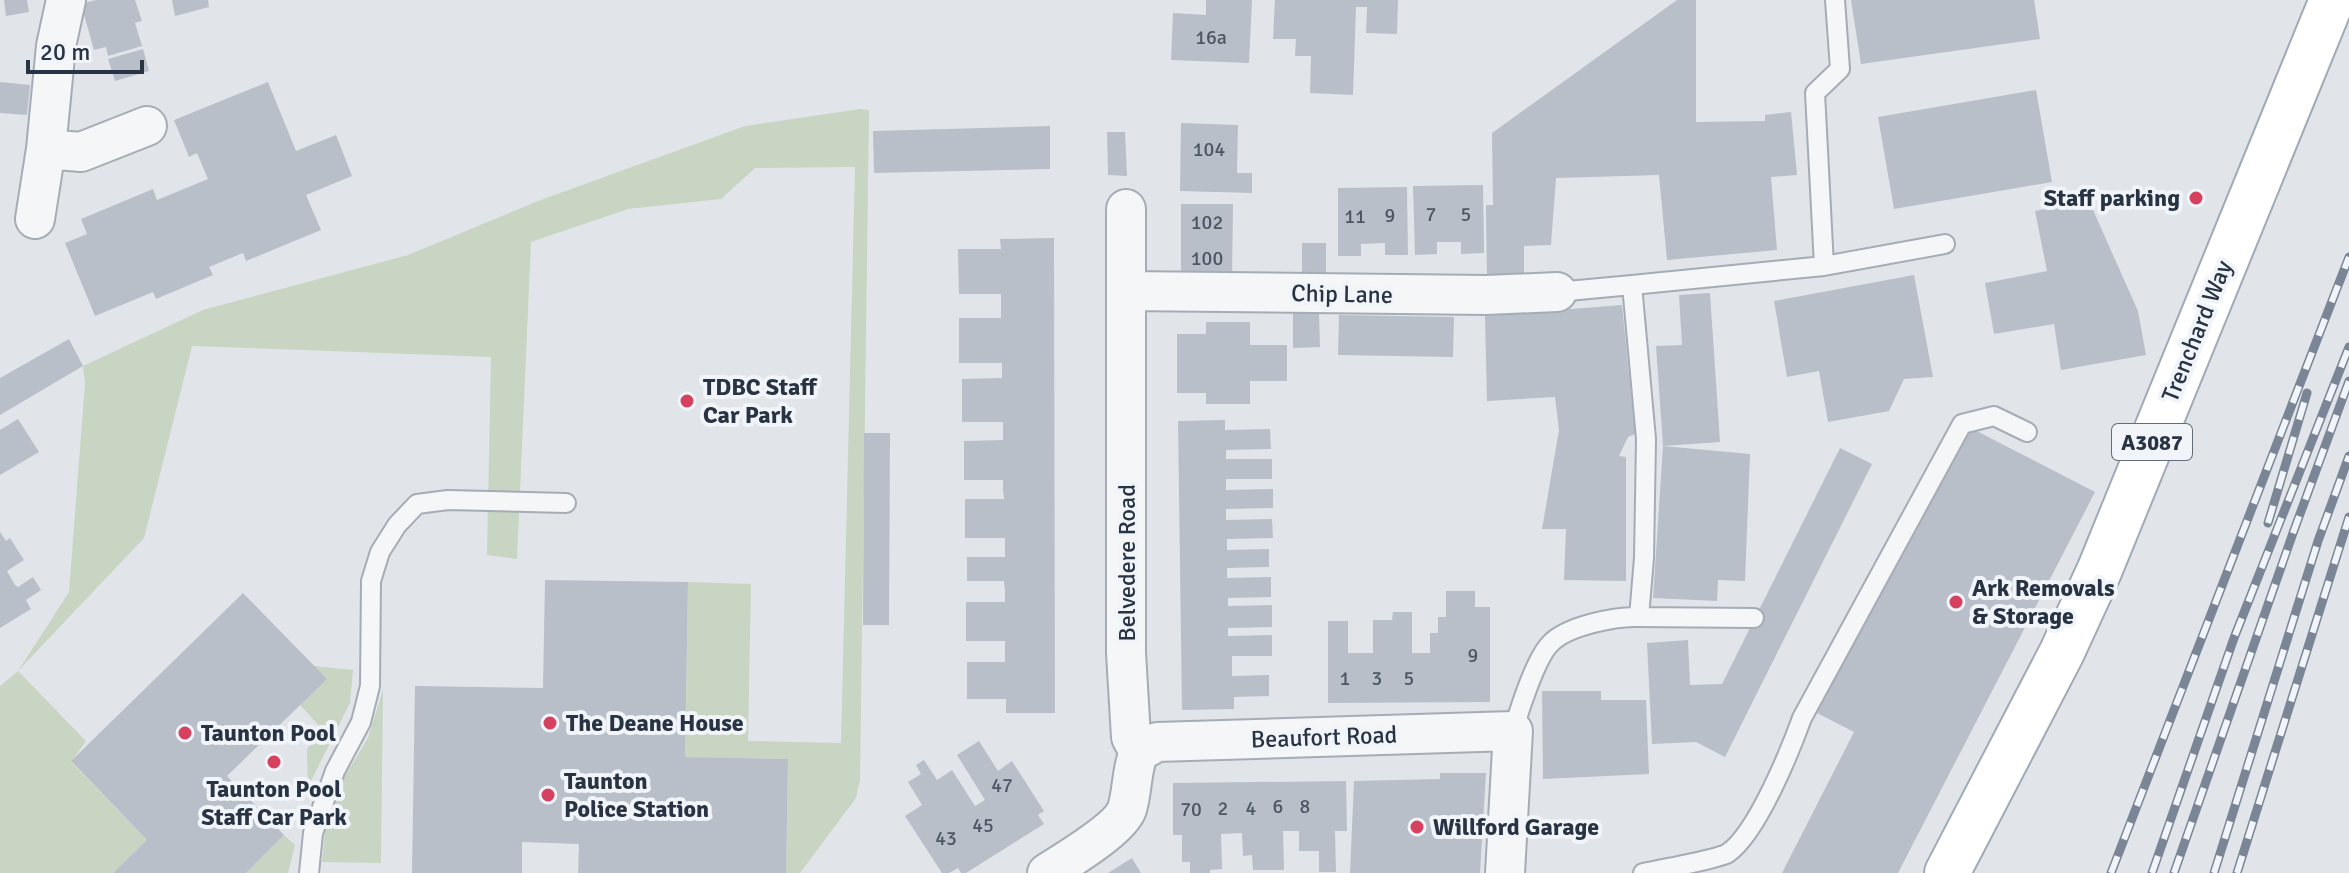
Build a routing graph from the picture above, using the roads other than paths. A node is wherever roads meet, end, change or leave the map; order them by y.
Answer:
1 (66, 0) edge
2 (1835, 0) edge
3 (2332, 0) edge
4 (147, 126) dead end
5 (46, 149) junction
6 (1126, 209) dead end
7 (35, 219) dead end
8 (1945, 244) dead end
9 (1824, 266) junction
10 (1632, 285) junction
11 (1126, 291) junction
12 (1557, 292) joint
13 (2027, 432) dead end
14 (566, 503) dead end
15 (1639, 617) junction
16 (1754, 618) dead end
17 (1513, 731) junction
18 (1139, 752) junction
19 (309, 873) edge
20 (1047, 873) edge
21 (1505, 873) edge
22 (1643, 873) edge
23 (1947, 873) edge

1 - 5 street
2 - 9 lane
3 - 23 main road, Trenchard Way / A3087
4 - 5 street
5 - 7 street
6 - 11 street, Belvedere Road
8 - 9 lane
9 - 10 lane
10 - 12 lane
10 - 15 lane
11 - 12 street, Chip Lane
11 - 18 street, Belvedere Road
13 - 22 lane
14 - 19 lane
15 - 16 lane
15 - 17 lane
17 - 18 street, Beaufort Road
17 - 21 street
18 - 20 street, Belvedere Road

